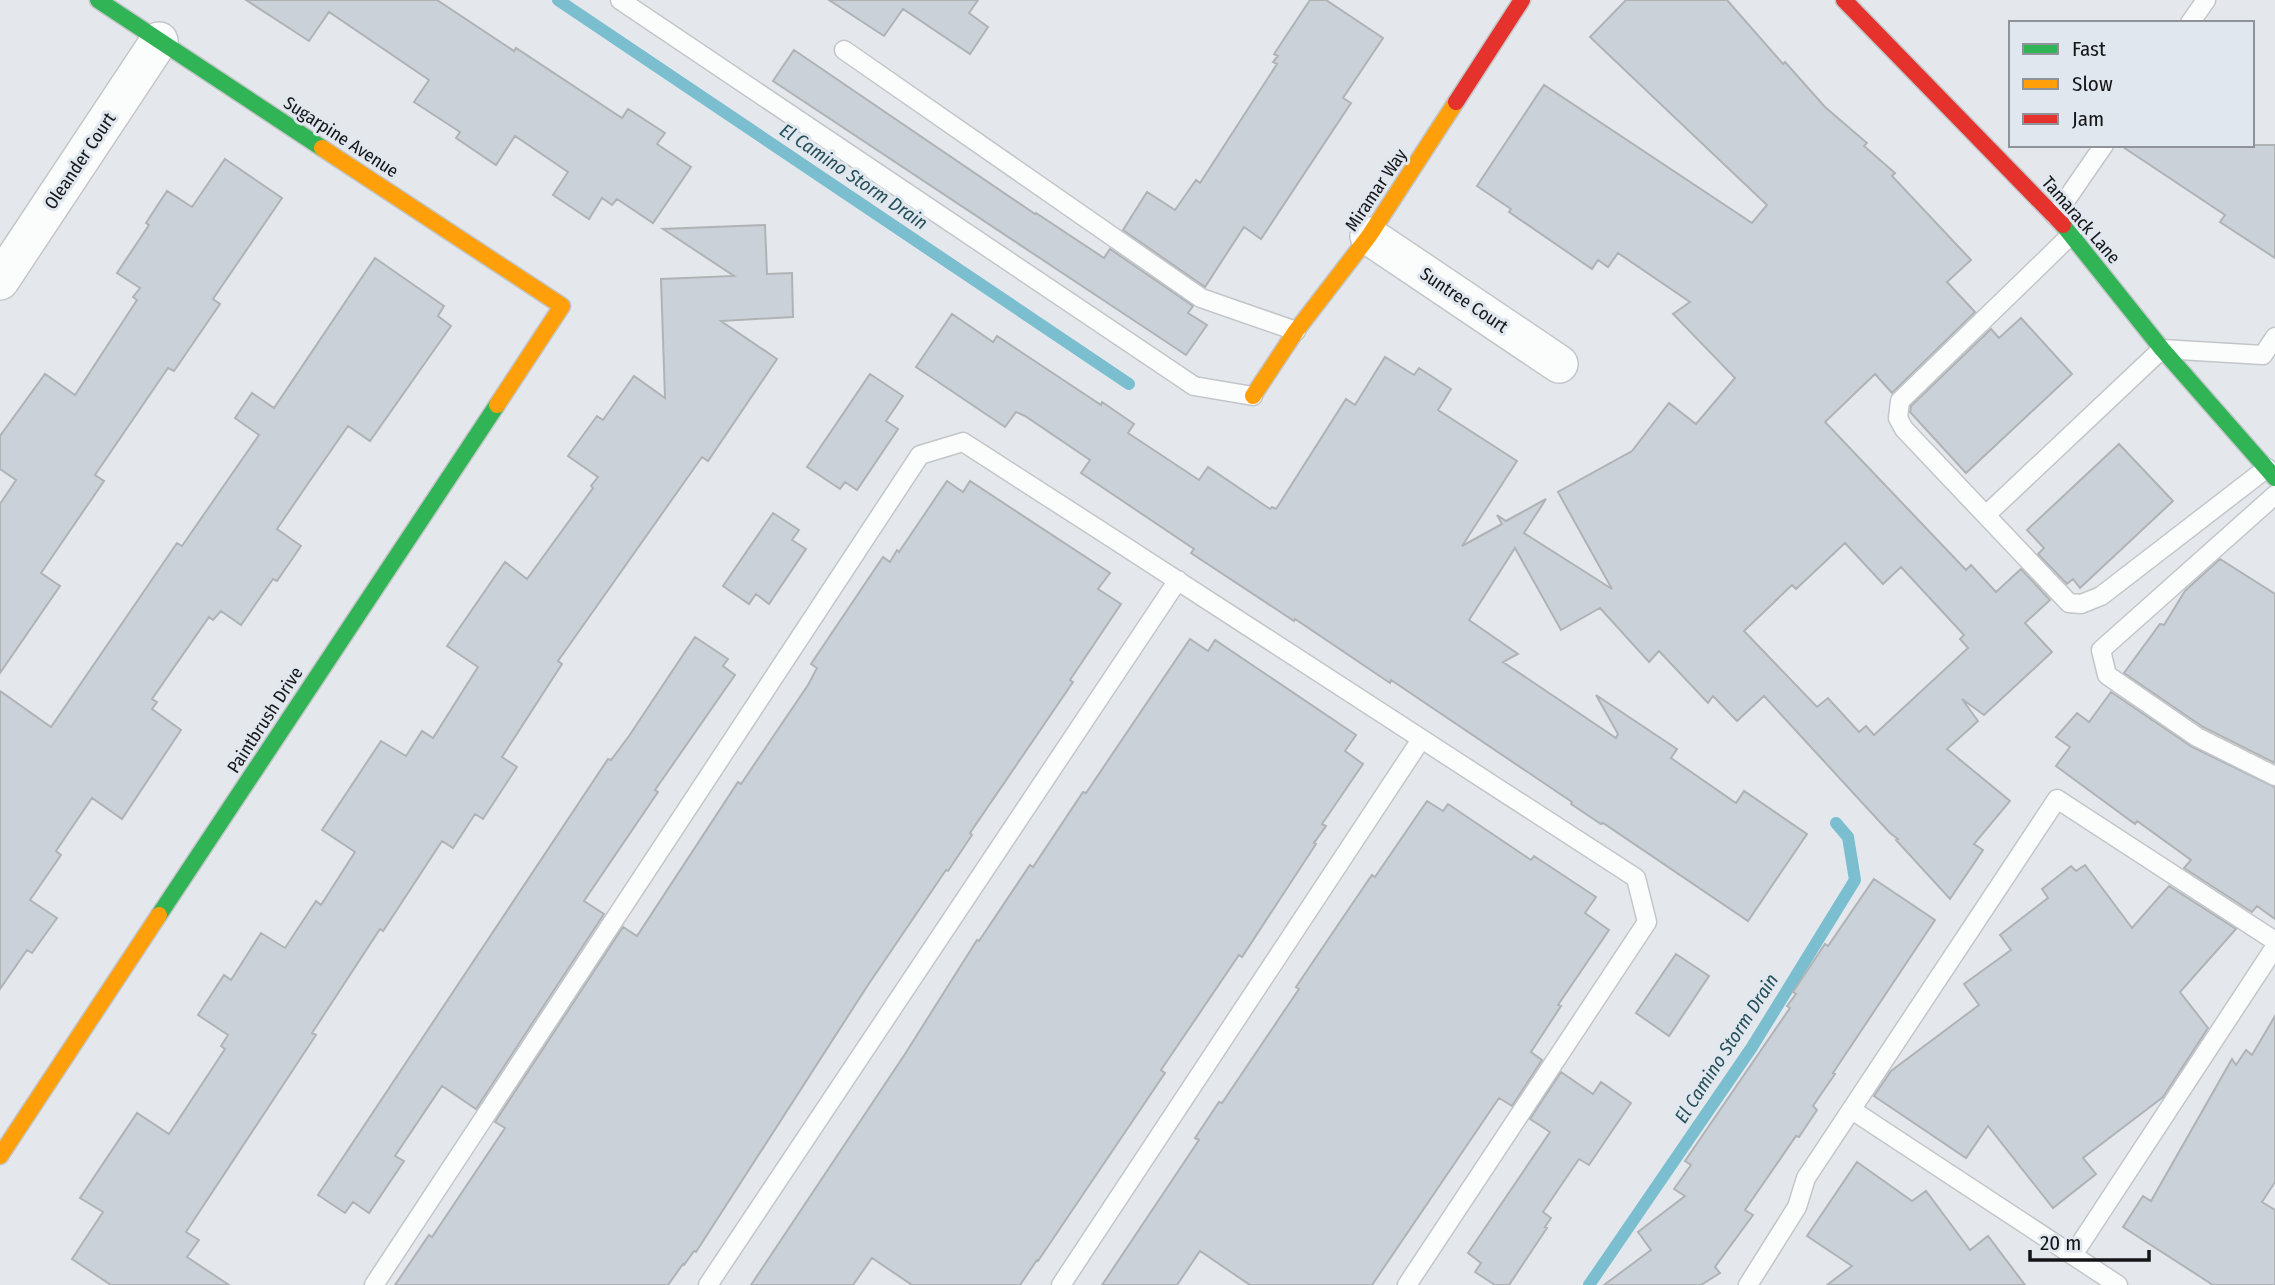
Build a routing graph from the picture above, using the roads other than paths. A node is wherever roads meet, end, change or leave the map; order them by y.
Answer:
1 (98, 0) edge
2 (620, 0) edge
3 (1522, 0) edge
4 (1844, 0) edge
5 (2206, 0) edge
6 (2191, 21) edge
7 (159, 41) junction
8 (844, 50) dead end
9 (2103, 147) edge
10 (2055, 216) junction
11 (2072, 234) junction
12 (1369, 236) junction
13 (0, 281) edge
14 (562, 306) joint
15 (1296, 331) junction
16 (2275, 337) edge
17 (2162, 349) junction
18 (1559, 365) dead end
19 (1253, 396) joint
20 (2271, 473) edge
21 (2275, 495) edge
22 (1986, 515) junction
23 (1178, 580) junction
24 (1420, 741) junction
25 (2275, 776) edge
26 (2275, 941) edge
27 (2275, 947) edge
28 (1853, 1110) junction
29 (0, 1156) edge
30 (2073, 1255) junction
31 (374, 1285) edge
32 (708, 1285) edge
33 (1062, 1285) edge
34 (1407, 1285) edge
35 (1748, 1285) edge
36 (2118, 1285) edge

1 - 7 street, Sugarpine Avenue
2 - 19 lane
3 - 12 street, Miramar Way
4 - 10 street, Tamarack Lane
5 - 6 lane
7 - 13 street, Oleander Court
7 - 14 street, Sugarpine Avenue
8 - 15 lane
9 - 10 lane
10 - 11 street, Tamarack Lane
11 - 17 street, Tamarack Lane
11 - 22 lane
12 - 15 street, Miramar Way
12 - 18 street, Suntree Court
14 - 29 street, Paintbrush Drive
15 - 19 street, Miramar Way
16 - 17 lane
17 - 20 street, Tamarack Lane
17 - 22 lane
20 - 22 lane
21 - 25 lane
23 - 24 lane
23 - 31 lane
23 - 32 lane
24 - 33 lane
24 - 34 lane
26 - 28 lane
27 - 30 lane
28 - 30 lane
28 - 35 lane
30 - 36 lane

